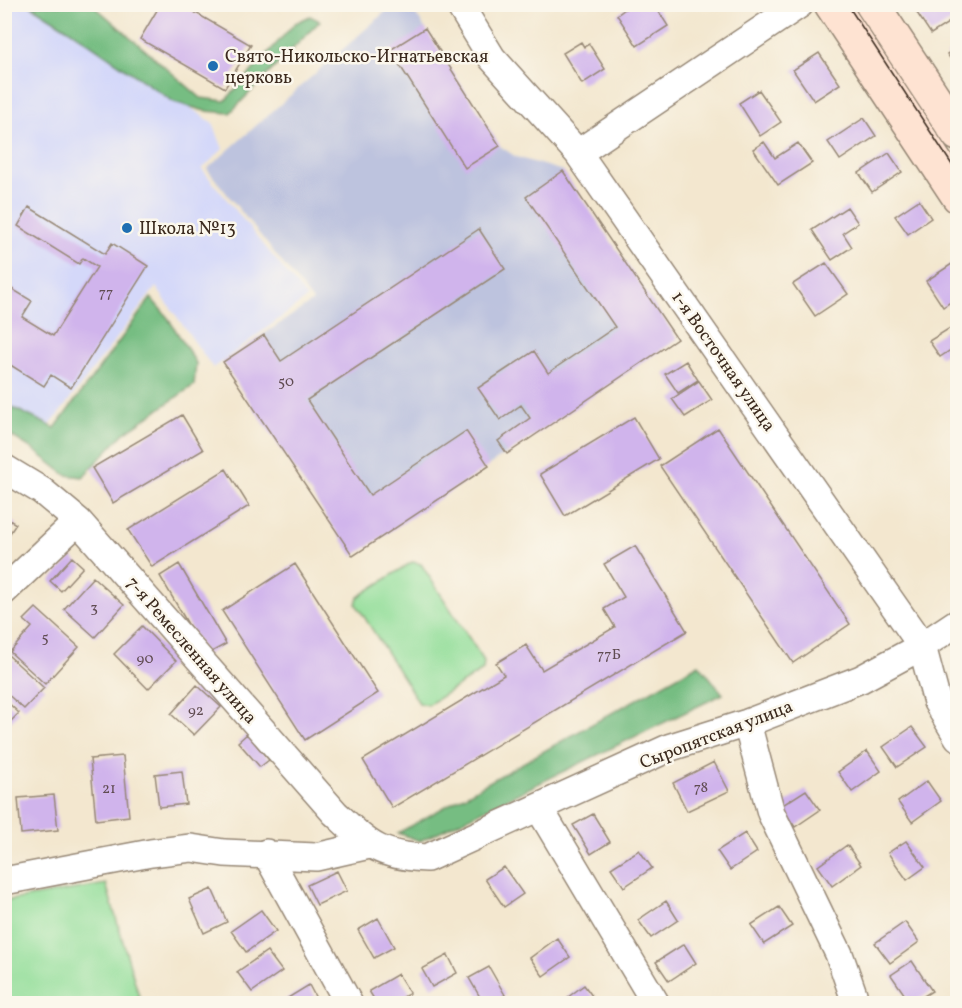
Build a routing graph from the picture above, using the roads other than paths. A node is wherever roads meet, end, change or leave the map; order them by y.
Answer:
1 (459, 4) edge
2 (800, 4) edge
3 (831, 4) edge
4 (872, 4) edge
5 (957, 134) edge
6 (578, 153) junction
7 (957, 196) edge
8 (4, 468) edge
9 (78, 521) junction
10 (4, 591) edge
11 (957, 622) edge
12 (922, 645) junction
13 (747, 723) junction
14 (957, 736) edge
15 (539, 808) junction
16 (369, 845) junction
17 (266, 853) junction
18 (4, 881) edge
19 (349, 1004) edge
20 (656, 1004) edge
21 (854, 1004) edge

1 - 6 street, 1-я Восточная улица
2 - 6 street
3 - 7 main road
4 - 5 main road
6 - 12 street, 1-я Восточная улица
8 - 9 street, 7-я Ремесленная улица
9 - 10 street
9 - 16 street, 7-я Ремесленная улица
11 - 12 street, Сыропятская улица
12 - 13 street, Сыропятская улица
12 - 14 street, 1-я Восточная улица
13 - 15 street, Сыропятская улица
13 - 21 street
15 - 16 street, Сыропятская улица
15 - 20 street
16 - 17 street
17 - 18 street
17 - 19 street

